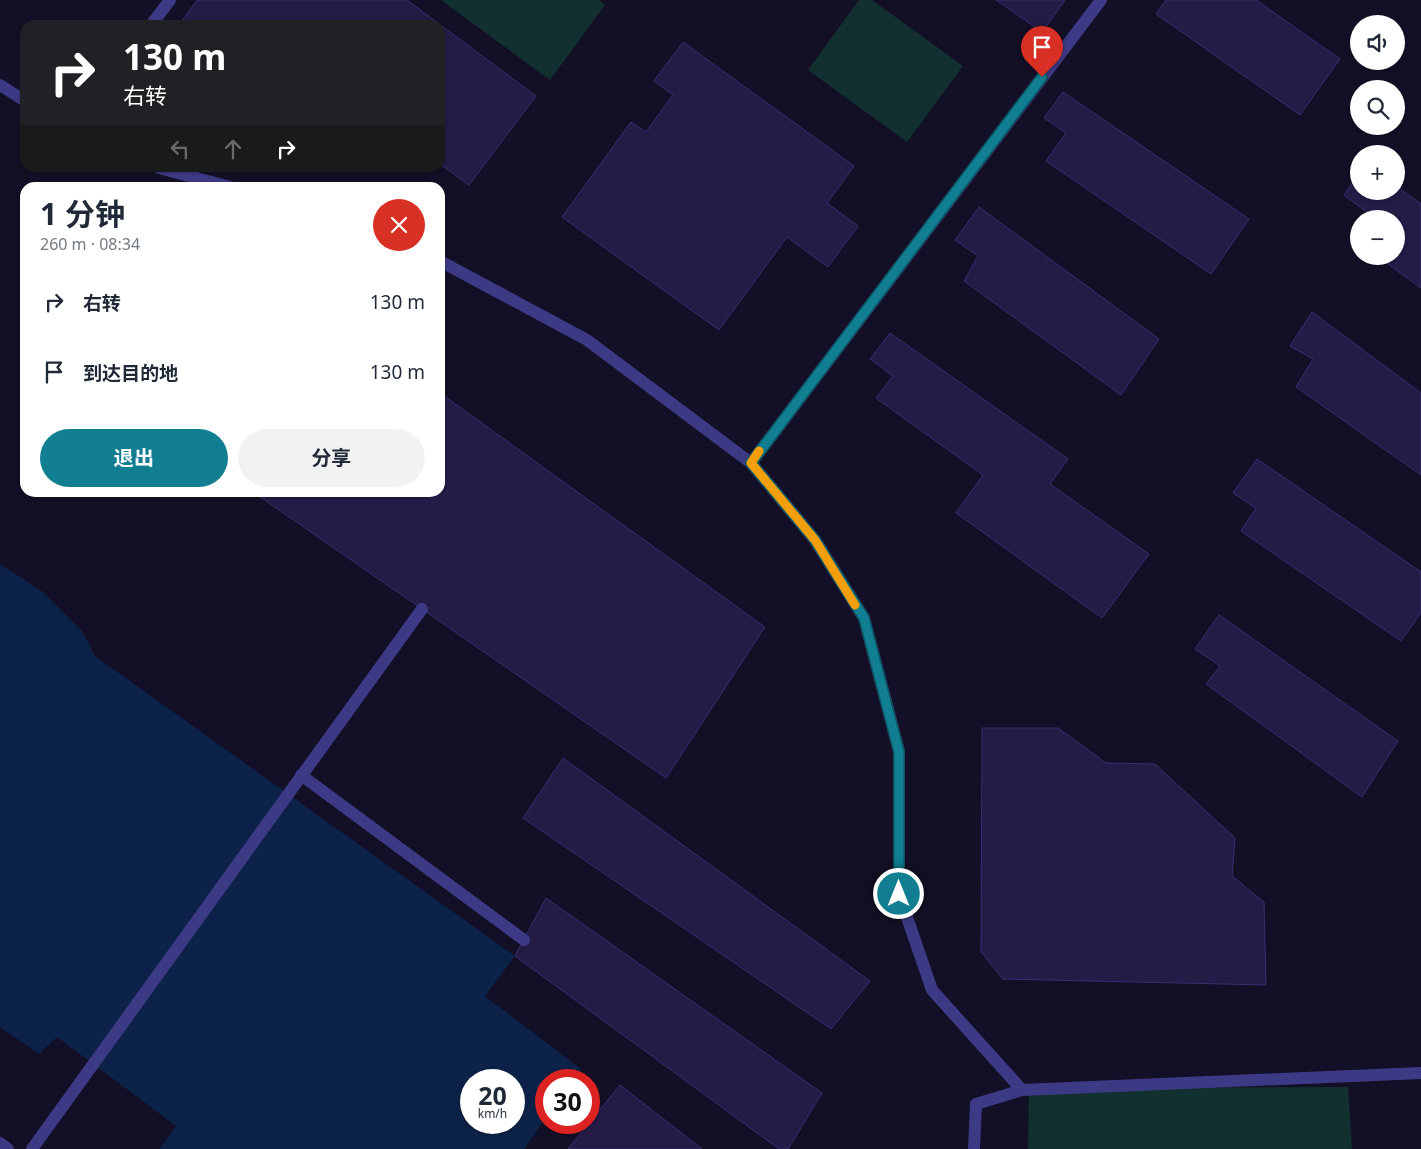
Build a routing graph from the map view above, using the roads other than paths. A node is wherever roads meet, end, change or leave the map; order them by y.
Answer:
1 (170, 0) edge
2 (1101, 0) edge
3 (155, 20) edge
4 (0, 85) edge
5 (20, 98) edge
6 (174, 172) edge
7 (212, 182) edge
8 (445, 264) edge
9 (751, 463) junction
10 (422, 609) dead end
11 (301, 775) junction
12 (524, 940) dead end
13 (1421, 1073) edge
14 (1022, 1090) junction
15 (0, 1143) edge
16 (8, 1149) edge
17 (32, 1149) edge
18 (974, 1149) edge

1 - 3 street
2 - 9 street
4 - 5 street
6 - 7 street
8 - 9 street
9 - 14 street
10 - 11 street
11 - 12 street
11 - 17 street
13 - 14 street
14 - 18 street
15 - 16 street

